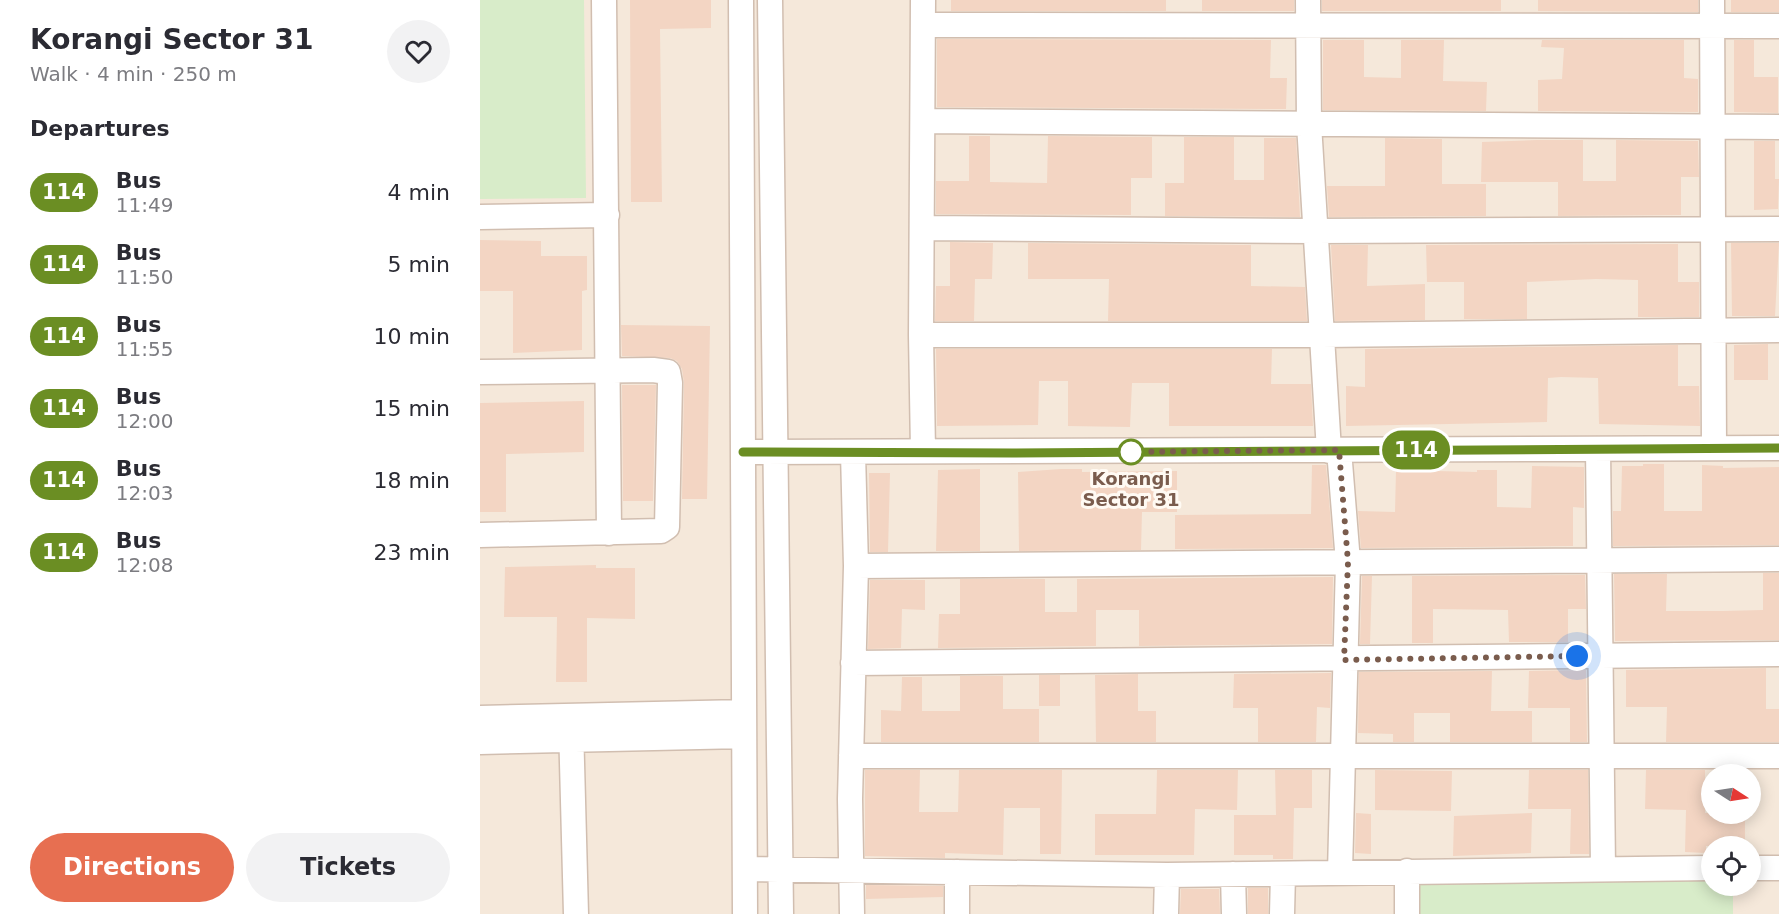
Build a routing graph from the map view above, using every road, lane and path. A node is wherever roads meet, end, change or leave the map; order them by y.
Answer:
1 (604, 0) edge
2 (741, 0) edge
3 (770, 0) edge
4 (923, 0) edge
5 (1308, 0) edge
6 (1712, 0) edge
7 (1308, 24) junction
8 (923, 26) junction
9 (1779, 26) edge
10 (1712, 27) junction
11 (923, 121) junction
12 (1309, 124) junction
13 (1779, 127) edge
14 (1713, 128) junction
15 (607, 215) junction
16 (480, 217) edge
17 (923, 228) junction
18 (1714, 229) junction
19 (1779, 229) edge
20 (1315, 231) junction
21 (1713, 329) junction
22 (1779, 330) edge
23 (921, 335) junction
24 (1322, 335) junction
25 (608, 371) junction
26 (480, 372) edge
27 (1714, 448) junction
28 (1779, 448) edge
29 (1598, 449) junction
30 (923, 451) junction
31 (1334, 451) junction
32 (743, 452) junction
33 (778, 452) junction
34 (853, 453) junction
35 (609, 533) junction
36 (480, 535) edge
37 (1598, 558) junction
38 (1779, 559) edge
39 (1348, 562) junction
40 (856, 566) junction
41 (1779, 654) edge
42 (1601, 656) junction
43 (1344, 660) junction
44 (853, 663) junction
45 (744, 712) junction
46 (571, 717) junction
47 (480, 718) edge
48 (744, 736) junction
49 (480, 742) edge
50 (572, 742) junction
51 (851, 756) junction
52 (1779, 756) edge
53 (1343, 757) junction
54 (1602, 757) junction
55 (1604, 868) junction
56 (1701, 868) edge
57 (1761, 868) edge
58 (1779, 868) edge
59 (745, 869) junction
60 (781, 870) junction
61 (852, 871) junction
62 (1407, 871) junction
63 (957, 872) junction
64 (1340, 872) junction
65 (1233, 874) junction
66 (1283, 874) junction
67 (1167, 875) junction
68 (576, 914) edge
69 (745, 914) edge
70 (781, 914) edge
71 (852, 914) edge
72 (957, 914) edge
73 (1166, 914) edge
74 (1234, 914) edge
75 (1282, 914) edge
76 (1407, 914) edge

1 - 15 street
2 - 32 street
3 - 33 street
4 - 8 street
5 - 7 street
6 - 10 street
7 - 8 street
7 - 10 street
7 - 12 street
8 - 11 street
9 - 10 street
10 - 14 street
11 - 12 street
11 - 17 street
12 - 14 street
12 - 20 street
13 - 14 street
14 - 18 street
15 - 16 street
15 - 25 street
17 - 20 street
17 - 23 street
18 - 19 street
18 - 20 street
18 - 21 street
20 - 24 street
21 - 22 street
21 - 24 street
21 - 27 street
23 - 24 street
23 - 30 street
24 - 31 street
25 - 26 street
25 - 35 street
25 - 35 street
27 - 28 street
27 - 29 street
29 - 31 street
29 - 37 street
30 - 31 street
30 - 34 street
31 - 39 street
32 - 33 street
32 - 45 street
33 - 34 street
33 - 60 street
34 - 40 street
35 - 36 street
37 - 38 street
37 - 39 street
37 - 42 street
39 - 40 street
39 - 43 street
40 - 44 street
41 - 42 street
42 - 43 street
42 - 54 street
43 - 44 street
43 - 53 street
44 - 51 street
45 - 46 street
45 - 48 street
46 - 47 street
46 - 50 street
48 - 50 street
48 - 59 street
49 - 50 street
50 - 68 street
51 - 53 street
51 - 61 street
52 - 54 street
53 - 54 street
53 - 64 street
54 - 55 street
55 - 56 street
55 - 62 street
57 - 58 street
59 - 60 street
59 - 69 street
60 - 61 street
60 - 70 street
61 - 63 street
61 - 71 street
62 - 64 street
62 - 76 street
63 - 67 street
63 - 72 street
64 - 66 street
65 - 66 street
65 - 67 street
65 - 74 street
66 - 75 street
67 - 73 street

